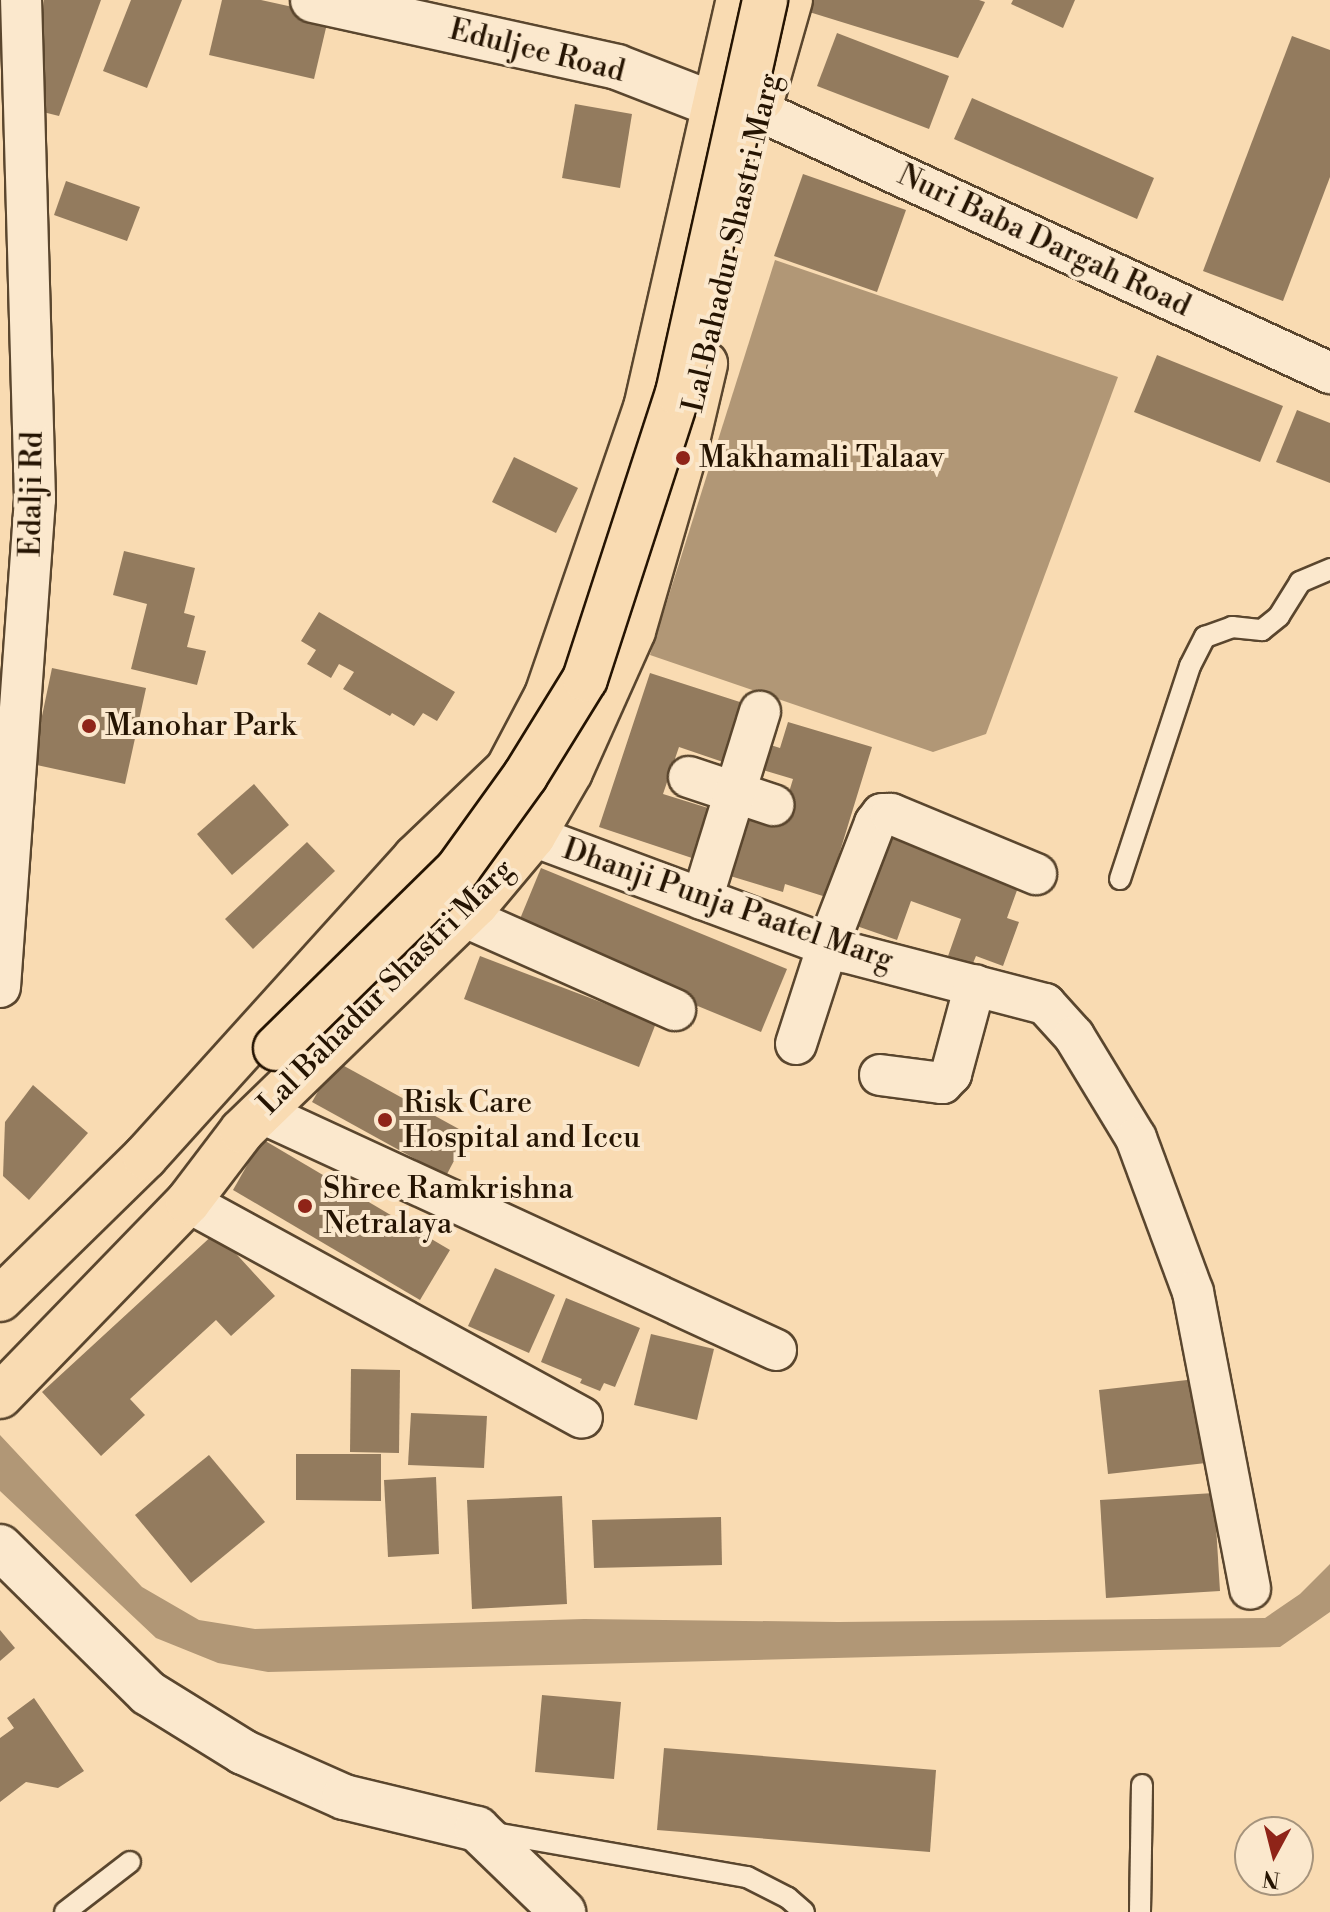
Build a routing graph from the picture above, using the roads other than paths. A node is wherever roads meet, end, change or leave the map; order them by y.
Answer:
1 (21, 0) edge
2 (313, 0) edge
3 (739, 0) edge
4 (765, 0) edge
5 (790, 0) edge
6 (442, 15) edge
7 (738, 108) junction
8 (1330, 373) edge
9 (18, 496) edge
10 (1330, 569) edge
11 (760, 712) dead end
12 (689, 777) dead end
13 (735, 792) junction
14 (773, 805) dead end
15 (533, 836) junction
16 (1036, 874) dead end
17 (1120, 879) dead end
18 (702, 899) junction
19 (463, 916) junction
20 (828, 945) junction
21 (975, 985) junction
22 (0, 987) edge
23 (675, 1010) dead end
24 (796, 1044) dead end
25 (880, 1075) dead end
26 (262, 1113) junction
27 (208, 1135) junction
28 (145, 1157) junction
29 (188, 1202) junction
30 (0, 1299) edge
31 (776, 1350) dead end
32 (0, 1396) edge
33 (582, 1418) dead end
34 (0, 1547) edge
35 (1250, 1589) dead end
36 (1142, 1785) dead end
37 (477, 1829) junction
38 (130, 1862) dead end
39 (65, 1912) edge
40 (563, 1912) edge
41 (804, 1912) edge
42 (1140, 1912) edge

1 - 9 street, Edalji Rd
2 - 6 street, Eduljee Road
3 - 7 main road, Lal Bahadur Shastri Marg
4 - 27 main road, bridge
5 - 7 main road, Lal Bahadur Shastri Marg
6 - 7 street, Eduljee Road
7 - 8 street, Nuri Baba Dargah Road
7 - 15 main road, Lal Bahadur Shastri Marg
7 - 28 main road, Lal Bahadur Shastri Marg
9 - 22 street, Edalji Rd
10 - 17 lane
11 - 13 street
12 - 13 street
13 - 14 street
13 - 18 street
15 - 18 street, Dhanji Punja Paatel Marg
15 - 19 main road, Lal Bahadur Shastri Marg
16 - 20 street
18 - 20 street, Dhanji Punja Paatel Marg
19 - 23 street
19 - 26 main road, Lal Bahadur Shastri Marg
20 - 21 street, Dhanji Punja Paatel Marg
20 - 24 street
21 - 25 street
21 - 35 street, Dhanji Punja Paatel Marg
26 - 29 main road, Lal Bahadur Shastri Marg
26 - 31 street
27 - 28 main road
27 - 29 main road
28 - 30 main road, Lal Bahadur Shastri Marg
29 - 32 main road, Lal Bahadur Shastri Marg
29 - 33 street
34 - 37 street
36 - 42 lane
37 - 40 street
37 - 41 lane
38 - 39 lane

